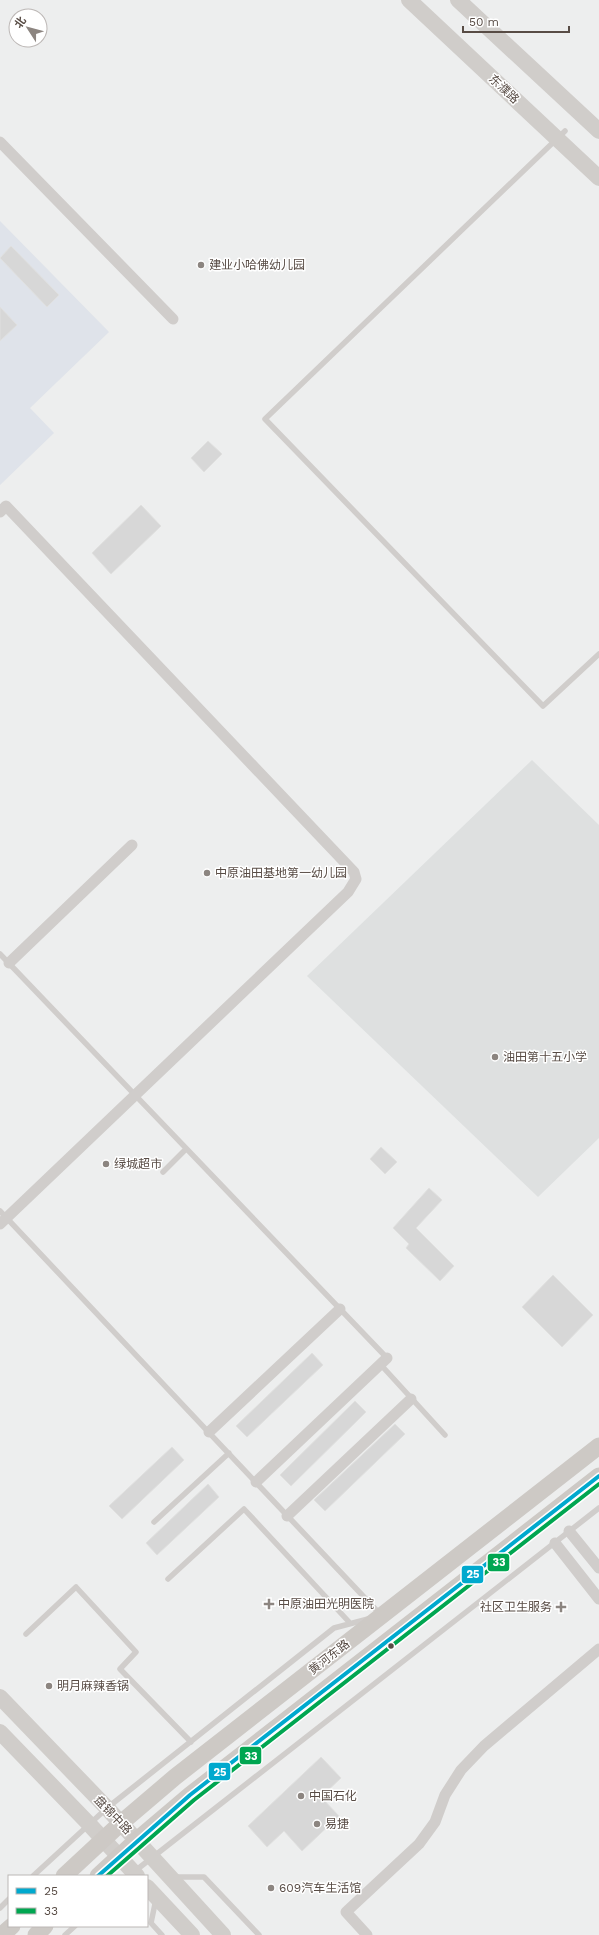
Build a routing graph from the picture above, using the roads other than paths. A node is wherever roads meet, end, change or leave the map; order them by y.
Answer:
1 (409, 0) edge
2 (458, 0) edge
3 (599, 131) edge
4 (561, 135) junction
5 (0, 142) edge
6 (599, 178) edge
7 (173, 319) dead end
8 (0, 512) edge
9 (599, 654) edge
10 (132, 845) dead end
11 (0, 954) edge
12 (9, 963) junction
13 (136, 1096) junction
14 (186, 1149) junction
15 (163, 1172) dead end
16 (2, 1218) edge
17 (340, 1309) junction
18 (384, 1362) junction
19 (411, 1398) junction
20 (209, 1432) junction
21 (445, 1435) dead end
22 (599, 1446) edge
23 (229, 1453) junction
24 (599, 1476) edge
25 (256, 1482) junction
26 (599, 1508) edge
27 (287, 1516) junction
28 (154, 1522) dead end
29 (569, 1532) junction
30 (555, 1543) junction
31 (599, 1568) edge
32 (168, 1578) dead end
33 (599, 1599) edge
34 (382, 1616) junction
35 (350, 1623) junction
36 (26, 1634) dead end
37 (599, 1649) edge
38 (0, 1697) edge
39 (0, 1732) edge
40 (191, 1742) junction
41 (107, 1808) junction
42 (121, 1823) junction
43 (89, 1824) junction
44 (103, 1840) junction
45 (137, 1840) junction
46 (151, 1856) junction
47 (119, 1857) junction
48 (35, 1875) edge
49 (65, 1875) edge
50 (99, 1875) edge
51 (133, 1875) edge
52 (169, 1876) junction
53 (152, 1892) edge
54 (8, 1900) edge
55 (0, 1908) edge
56 (11, 1927) edge
57 (44, 1927) edge
58 (74, 1927) edge
59 (2, 1935) edge
60 (36, 1935) edge
61 (65, 1935) edge
62 (162, 1935) edge
63 (192, 1935) edge
64 (223, 1935) edge
65 (259, 1935) edge
66 (367, 1935) edge

1 - 4 main road, 东濮路
2 - 3 main road
4 - 6 main road, 东濮路
4 - 9 lane
5 - 7 street
8 - 13 street
10 - 12 street
11 - 12 lane
12 - 13 lane
13 - 14 lane
13 - 16 street
14 - 15 lane
14 - 17 lane
16 - 20 lane
17 - 18 lane
17 - 20 street
18 - 19 lane
18 - 25 street
19 - 21 lane
19 - 27 street
20 - 23 lane
22 - 34 main road, 黄河东路
23 - 25 lane
23 - 28 lane
24 - 45 main road, 黄河东路
25 - 27 lane
26 - 29 lane
27 - 34 lane
29 - 30 lane
29 - 31 street
30 - 33 street
30 - 46 lane
32 - 35 lane
34 - 35 lane
34 - 42 main road, 黄河东路
35 - 40 lane
36 - 40 lane
37 - 66 street
38 - 41 main road, 盘锦中路
39 - 43 main road, 盘锦中路
40 - 41 lane
41 - 42 main road, 盘锦中路
41 - 43 lane
42 - 44 main road, 黄河东路
42 - 45 main road, 盘锦中路
43 - 44 main road, 盘锦中路
43 - 48 lane
44 - 47 main road, 盘锦中路
44 - 49 main road, 黄河东路
45 - 46 main road, 盘锦中路
45 - 47 main road, 黄河东路
46 - 51 lane
46 - 52 main road, 盘锦中路
47 - 50 main road, 黄河东路
47 - 51 main road, 盘锦中路
52 - 64 main road, 盘锦中路
52 - 65 lane
53 - 62 lane
53 - 63 main road
54 - 55 lane
56 - 59 main road
57 - 60 main road
58 - 61 lane

